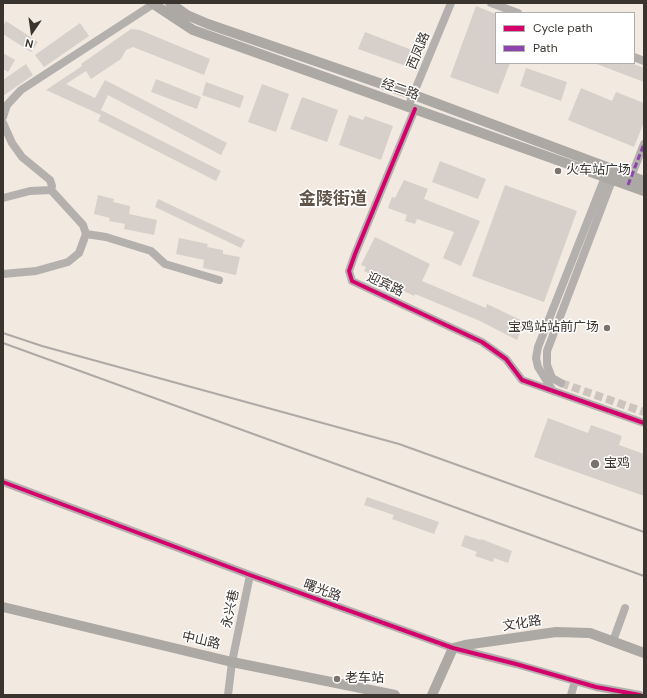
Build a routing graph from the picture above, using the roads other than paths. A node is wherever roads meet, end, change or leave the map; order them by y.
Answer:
1 (153, 3) edge
2 (170, 3) edge
3 (451, 3) edge
4 (491, 3) edge
5 (515, 12) edge
6 (414, 95) junction
7 (412, 108) junction
8 (3, 117) edge
9 (3, 123) edge
10 (644, 144) edge
11 (611, 174) junction
12 (630, 181) junction
13 (644, 181) edge
14 (51, 190) junction
15 (644, 191) edge
16 (3, 198) edge
17 (86, 234) junction
18 (3, 274) edge
19 (219, 280) dead end
20 (561, 383) tunnel mouth
21 (554, 391) junction
22 (644, 422) edge
23 (3, 482) edge
24 (250, 575) junction
25 (3, 607) edge
26 (625, 608) dead end
27 (613, 641) junction
28 (453, 648) junction
29 (644, 653) edge
30 (232, 662) junction
31 (575, 681) junction
32 (228, 695) edge
33 (395, 695) edge
34 (432, 695) edge
35 (571, 695) edge
36 (640, 695) edge

1 - 7 main road, 经二路
1 - 8 street
2 - 6 main road, 经二路
3 - 6 street, 西凤路
4 - 5 street
6 - 7 street, 西凤路
6 - 11 main road, 经二路
7 - 11 main road, 经二路
7 - 21 street, 迎宾路
9 - 14 street
10 - 12 street
11 - 12 main road, 经二路
11 - 20 street
11 - 21 street
12 - 13 main road, 经二路
12 - 15 main road, 经二路
14 - 16 street
14 - 17 street
17 - 18 street
17 - 19 street
21 - 22 street
23 - 24 street, 曙光路
24 - 28 street, 曙光路
24 - 30 street, 永兴巷
25 - 30 main road, 中山路
26 - 27 street
27 - 28 main road, 文化路
27 - 29 main road, 文化路
28 - 31 street, 曙光路
28 - 34 main road
30 - 32 street, 永兴巷
30 - 33 main road, 中山路
31 - 35 street
31 - 36 street, 曙光路

